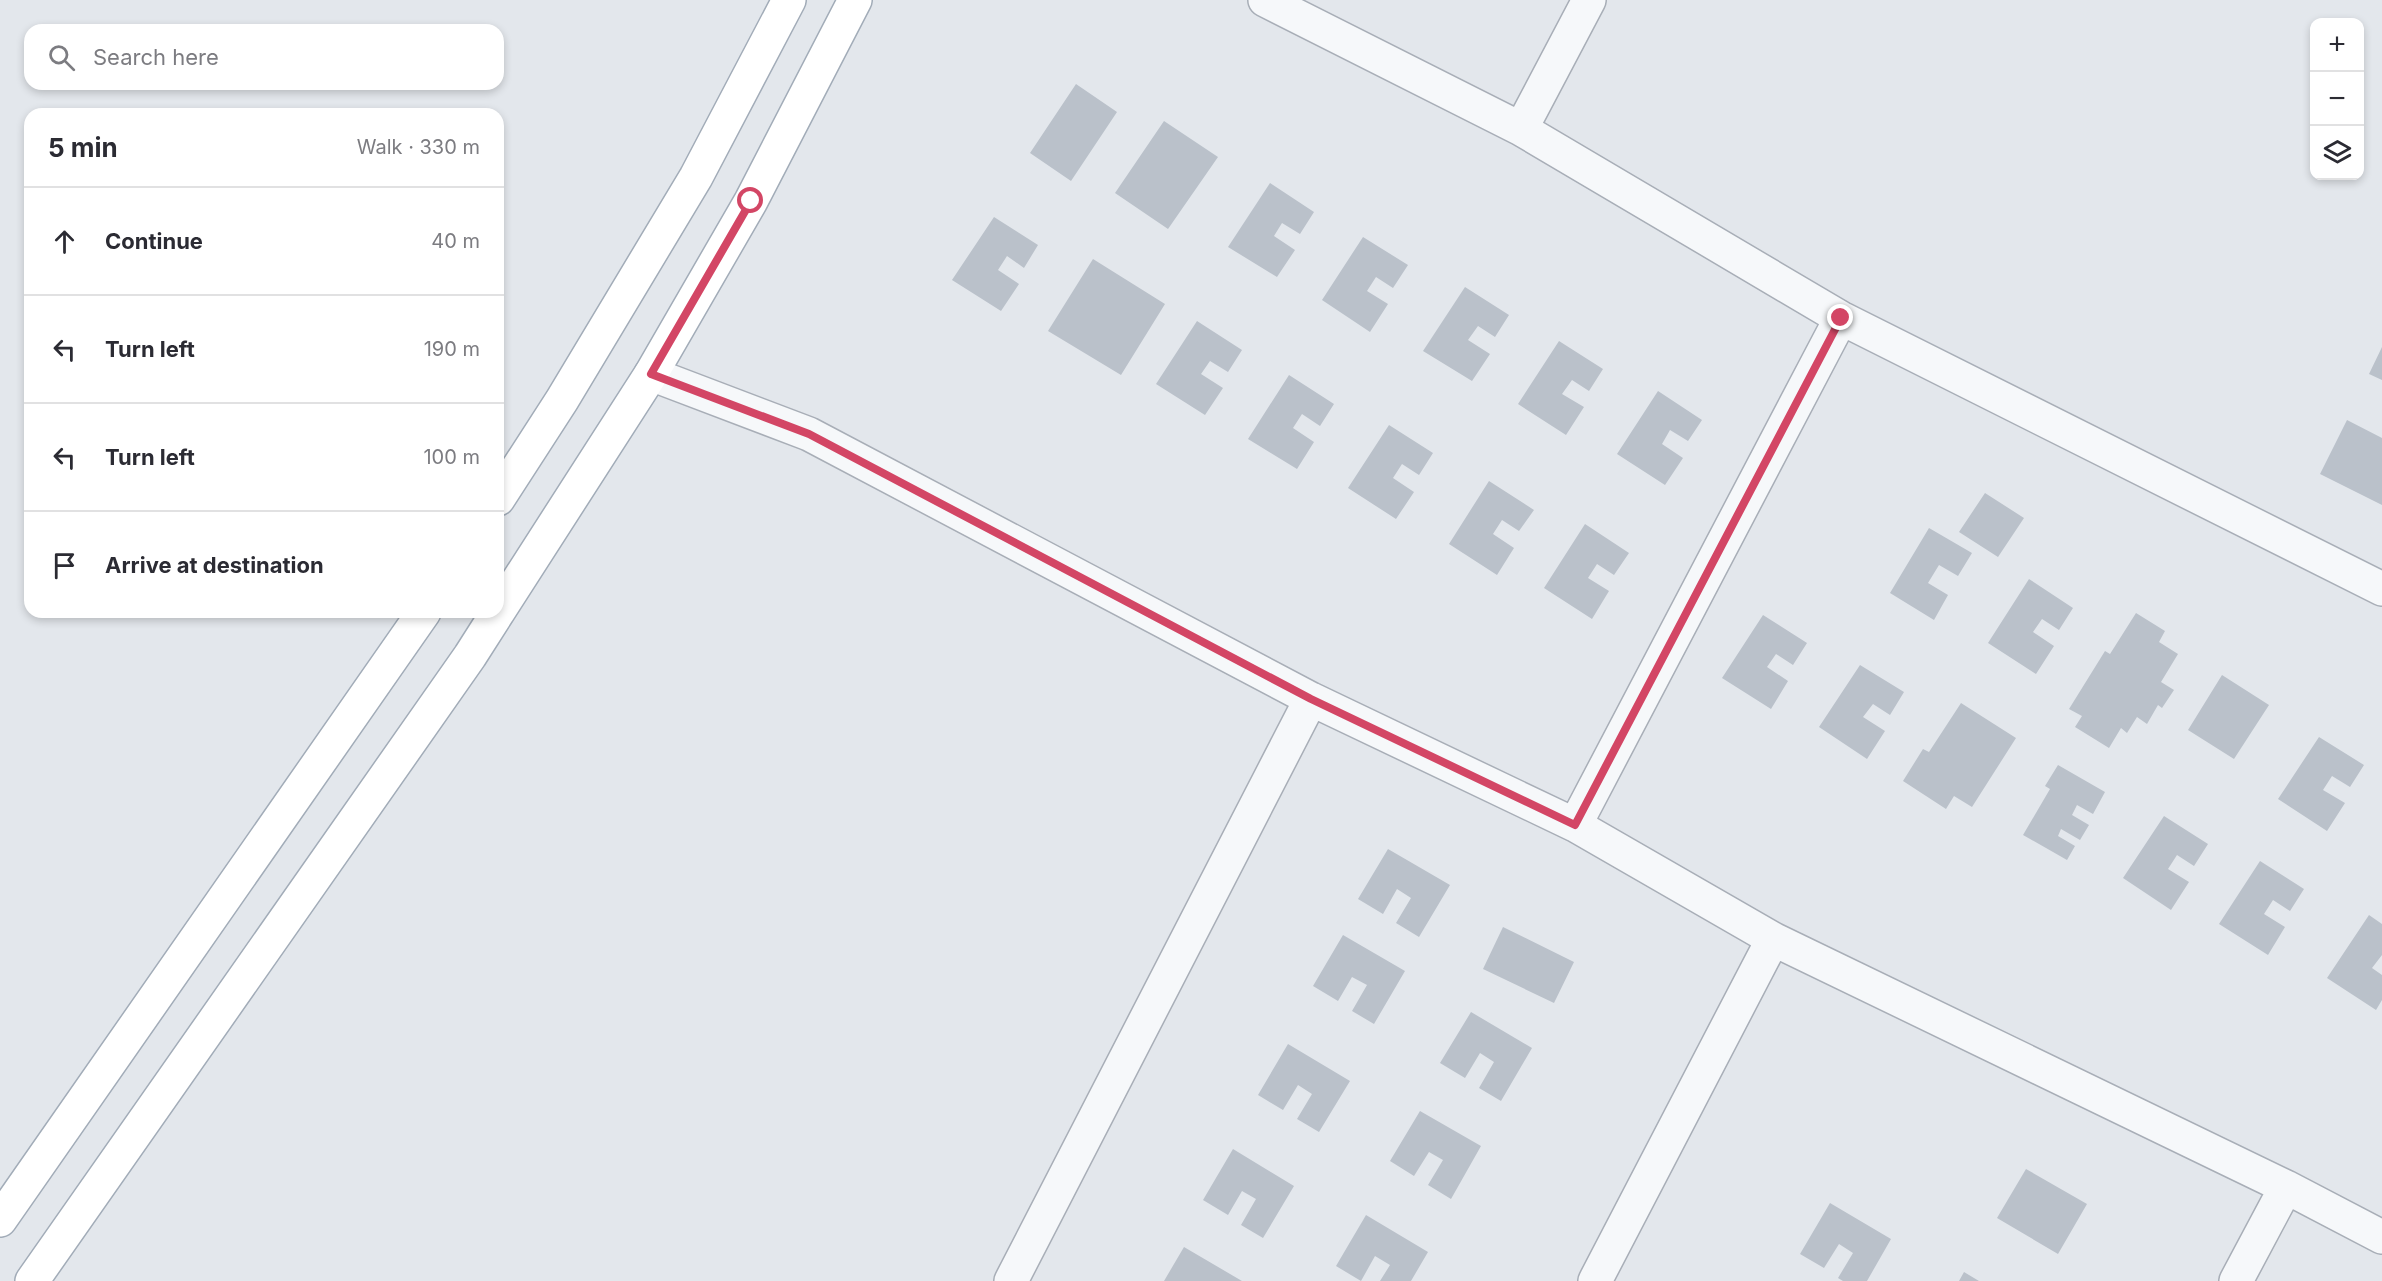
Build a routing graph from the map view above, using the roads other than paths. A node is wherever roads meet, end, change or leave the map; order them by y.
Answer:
1 (789, 0) edge
2 (855, 0) edge
3 (1265, 0) edge
4 (1588, 0) edge
5 (1521, 129) junction
6 (1841, 318) junction
7 (651, 374) junction
8 (504, 490) edge
9 (2382, 589) edge
10 (504, 603) edge
11 (420, 618) edge
12 (494, 618) edge
13 (1311, 699) junction
14 (1575, 825) junction
15 (1773, 939) junction
16 (2286, 1187) junction
17 (0, 1220) edge
18 (2382, 1237) edge
19 (32, 1281) edge
20 (1011, 1281) edge
21 (1595, 1281) edge
22 (2236, 1281) edge

1 - 8 main road
2 - 7 main road
3 - 5 street
4 - 5 street
5 - 6 street
6 - 9 street
6 - 14 street
7 - 10 main road
7 - 13 street
11 - 17 main road
12 - 19 main road
13 - 14 street
13 - 20 street
14 - 15 street
15 - 16 street
15 - 21 street
16 - 18 street
16 - 22 street

